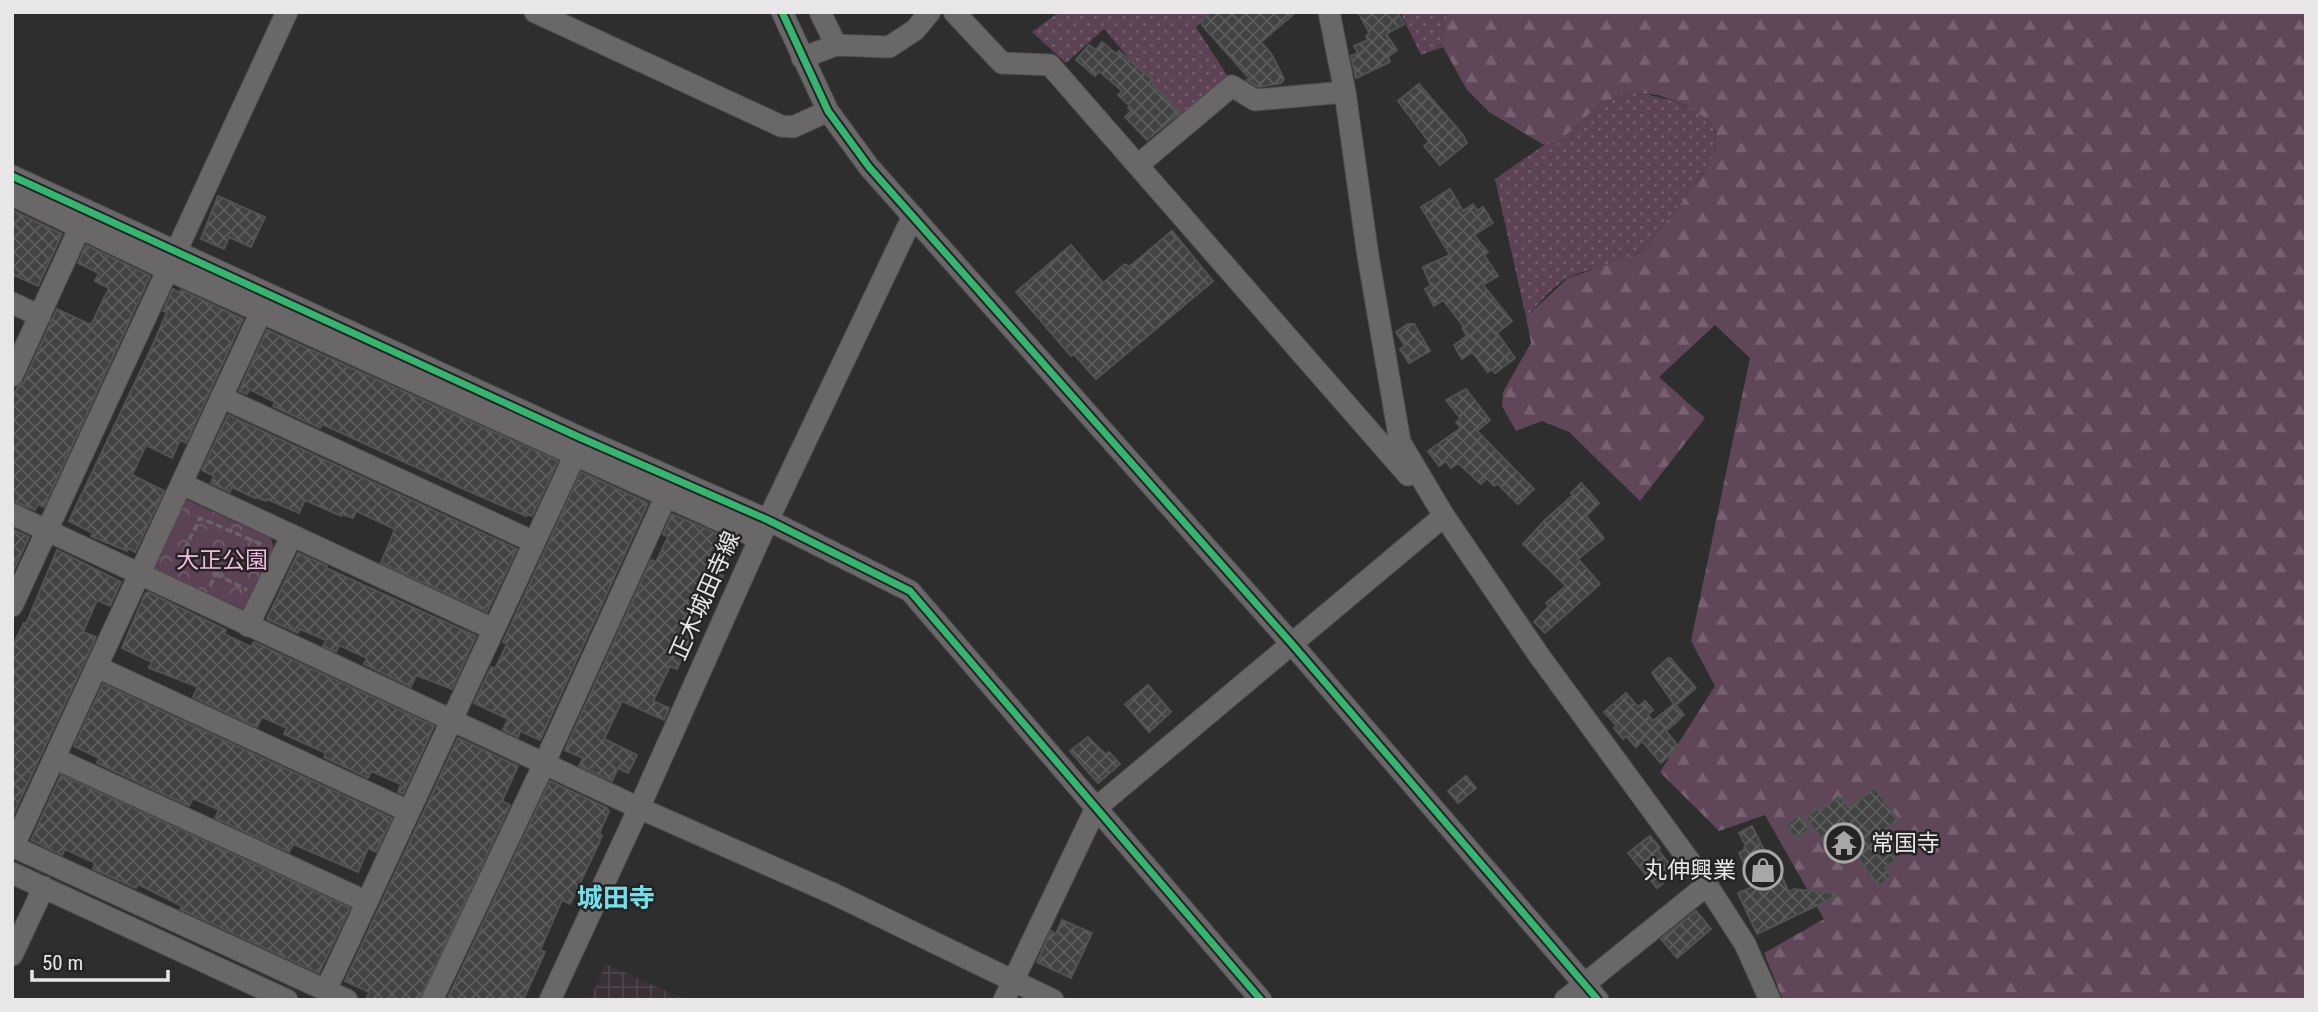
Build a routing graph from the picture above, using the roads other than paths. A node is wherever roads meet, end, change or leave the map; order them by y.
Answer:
1 (287, 12) edge
2 (535, 12) edge
3 (782, 12) edge
4 (820, 12) edge
5 (930, 12) edge
6 (954, 12) edge
7 (1329, 12) edge
8 (836, 45) junction
9 (802, 58) junction
10 (1345, 92) junction
11 (828, 111) junction
12 (1138, 165) junction
13 (12, 176) edge
14 (12, 195) edge
15 (913, 216) junction
16 (80, 227) junction
17 (172, 261) junction
18 (12, 303) edge
19 (261, 312) junction
20 (40, 316) junction
21 (12, 376) edge
22 (221, 397) junction
23 (575, 455) junction
24 (182, 484) junction
25 (666, 496) junction
26 (12, 514) edge
27 (1444, 516) junction
28 (48, 530) junction
29 (764, 530) junction
30 (292, 535) junction
31 (534, 542) junction
32 (140, 576) junction
33 (12, 606) edge
34 (248, 626) junction
35 (493, 629) junction
36 (1292, 644) junction
37 (97, 667) junction
38 (450, 720) junction
39 (54, 758) junction
40 (544, 764) junction
41 (639, 808) junction
42 (1096, 808) junction
43 (408, 811) junction
44 (13, 846) edge
45 (12, 873) edge
46 (1707, 885) junction
47 (44, 887) junction
48 (367, 902) junction
49 (12, 955) edge
50 (1584, 983) junction
51 (326, 990) junction
52 (1009, 991) edge
53 (287, 1000) edge
54 (347, 1000) edge
55 (432, 1000) edge
56 (550, 1000) edge
57 (1053, 1000) edge
58 (1261, 1000) edge
59 (1565, 1000) edge
60 (1598, 1000) edge
61 (1770, 1000) edge

1 - 17 street
2 - 11 street
3 - 9 street
4 - 8 street
5 - 8 street
6 - 12 street
7 - 10 street
8 - 9 street
9 - 11 street
10 - 12 street
10 - 27 street
11 - 15 street
12 - 27 street
13 - 17 street
14 - 16 street
15 - 29 street, 正木城田寺線
15 - 36 street
16 - 17 street
16 - 20 street
17 - 19 street
17 - 28 street
17 - 29 street
18 - 20 street
19 - 22 street
19 - 23 street
20 - 21 street
22 - 24 street
22 - 31 street
23 - 25 street
23 - 31 street
24 - 30 street
24 - 32 street
25 - 29 street
25 - 40 street
26 - 28 street
27 - 36 street
27 - 46 street
28 - 32 street
28 - 33 street
29 - 41 street, 正木城田寺線
29 - 42 street
30 - 34 street
30 - 35 street
31 - 35 street
32 - 34 street
32 - 37 street
34 - 38 street
35 - 38 street
36 - 42 street
36 - 50 street
37 - 39 street
37 - 43 street
38 - 40 street
38 - 43 street
39 - 44 street
39 - 48 street
40 - 41 street
40 - 55 street
41 - 52 street
41 - 56 street, 正木城田寺線
42 - 52 street
42 - 58 street
43 - 48 street
44 - 51 street
45 - 47 street
46 - 50 street
46 - 61 street
47 - 49 street
47 - 53 street
48 - 51 street
50 - 59 street
50 - 60 street
51 - 54 street
52 - 57 street

